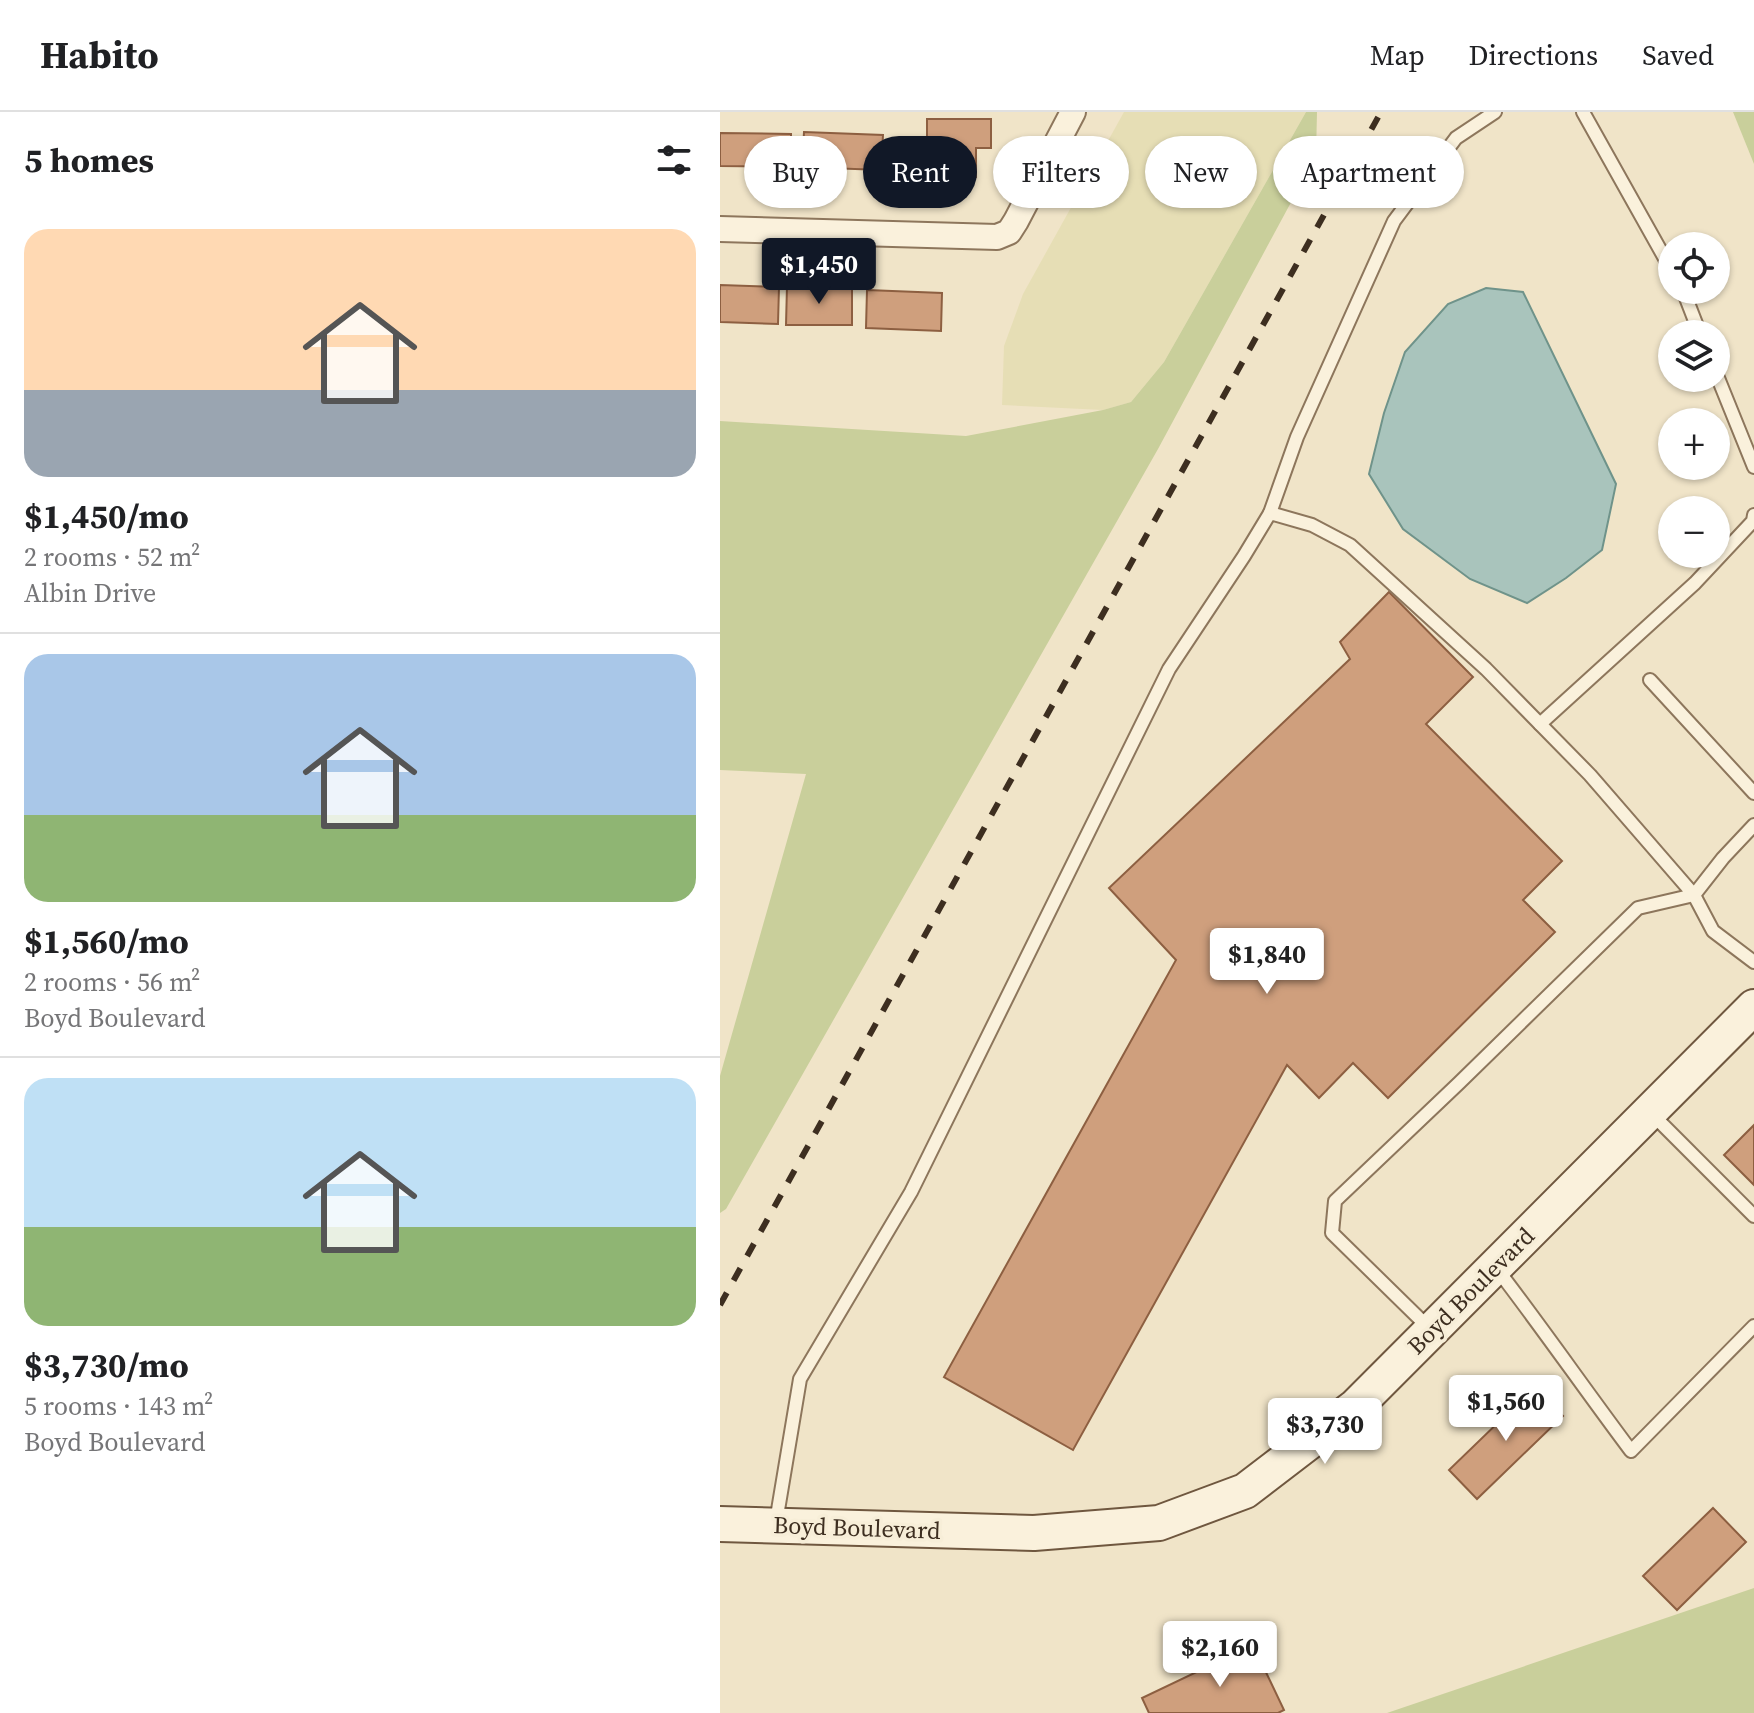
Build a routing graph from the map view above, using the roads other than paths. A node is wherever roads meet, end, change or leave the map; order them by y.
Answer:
1 (1073, 112) edge
2 (1495, 112) edge
3 (1583, 112) edge
4 (720, 229) edge
5 (1658, 246) edge
6 (1724, 392) edge
7 (1754, 467) edge
8 (1270, 513) junction
9 (1754, 515) edge
10 (1650, 680) dead end
11 (1540, 724) junction
12 (1754, 793) edge
13 (1754, 825) edge
14 (1694, 895) junction
15 (1754, 962) edge
16 (1754, 1007) edge
17 (1649, 1112) junction
18 (1754, 1216) edge
19 (1496, 1266) junction
20 (1754, 1326) edge
21 (1431, 1331) junction
22 (720, 1524) edge
23 (776, 1525) junction

1 - 4 street
2 - 8 lane
3 - 5 lane
6 - 7 lane
8 - 11 lane
8 - 23 lane
9 - 11 lane
10 - 12 lane
11 - 14 lane
13 - 14 lane
14 - 15 lane
14 - 21 lane
16 - 17 street, Boyd Boulevard
17 - 18 lane
17 - 19 street, Boyd Boulevard
19 - 20 lane
19 - 21 street, Boyd Boulevard
21 - 23 street, Boyd Boulevard
22 - 23 street, Boyd Boulevard

